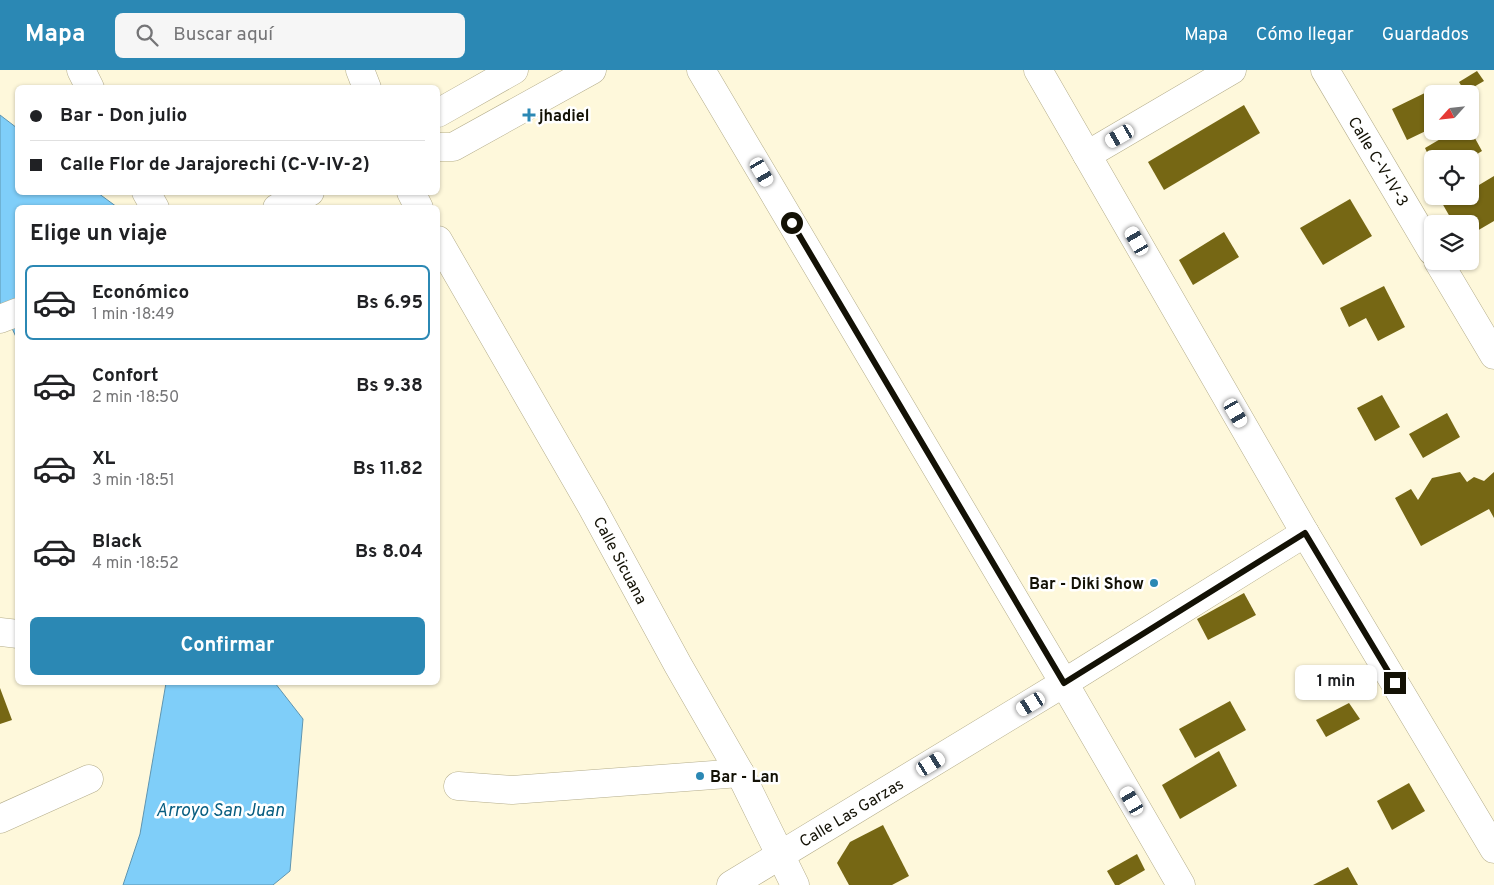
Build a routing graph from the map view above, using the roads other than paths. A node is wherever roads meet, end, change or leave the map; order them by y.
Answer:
1 (81, 70) edge
2 (360, 70) edge
3 (514, 70) edge
4 (592, 70) edge
5 (701, 70) edge
6 (1038, 70) edge
7 (1232, 70) edge
8 (1325, 70) edge
9 (88, 85) edge
10 (366, 85) edge
11 (440, 112) edge
12 (440, 147) edge
13 (1087, 155) junction
14 (304, 195) edge
15 (283, 205) edge
16 (1424, 237) edge
17 (440, 243) edge
18 (1443, 270) edge
19 (15, 313) edge
20 (0, 319) edge
21 (1494, 355) edge
22 (1305, 533) junction
23 (0, 632) edge
24 (15, 634) edge
25 (1064, 683) junction
26 (740, 773) junction
27 (89, 779) dead end
28 (458, 786) dead end
29 (0, 819) edge
30 (1494, 849) edge
31 (780, 855) junction
32 (731, 885) edge
33 (795, 885) edge
34 (1181, 885) edge

1 - 9 street
2 - 10 street
3 - 11 street
4 - 12 street
5 - 25 street
6 - 13 street
7 - 13 street
8 - 16 street, Calle C-V-IV-3
13 - 22 street
14 - 15 street
17 - 26 street, Calle Sicuana
18 - 21 street
19 - 20 street
22 - 25 street, Calle Las Garzas
22 - 30 street
23 - 24 street
25 - 31 street, Calle Las Garzas
25 - 34 street
26 - 28 street
26 - 31 street, Calle Sicuana
27 - 29 street
31 - 32 street, Calle Las Garzas
31 - 33 street, Calle Sicuana

